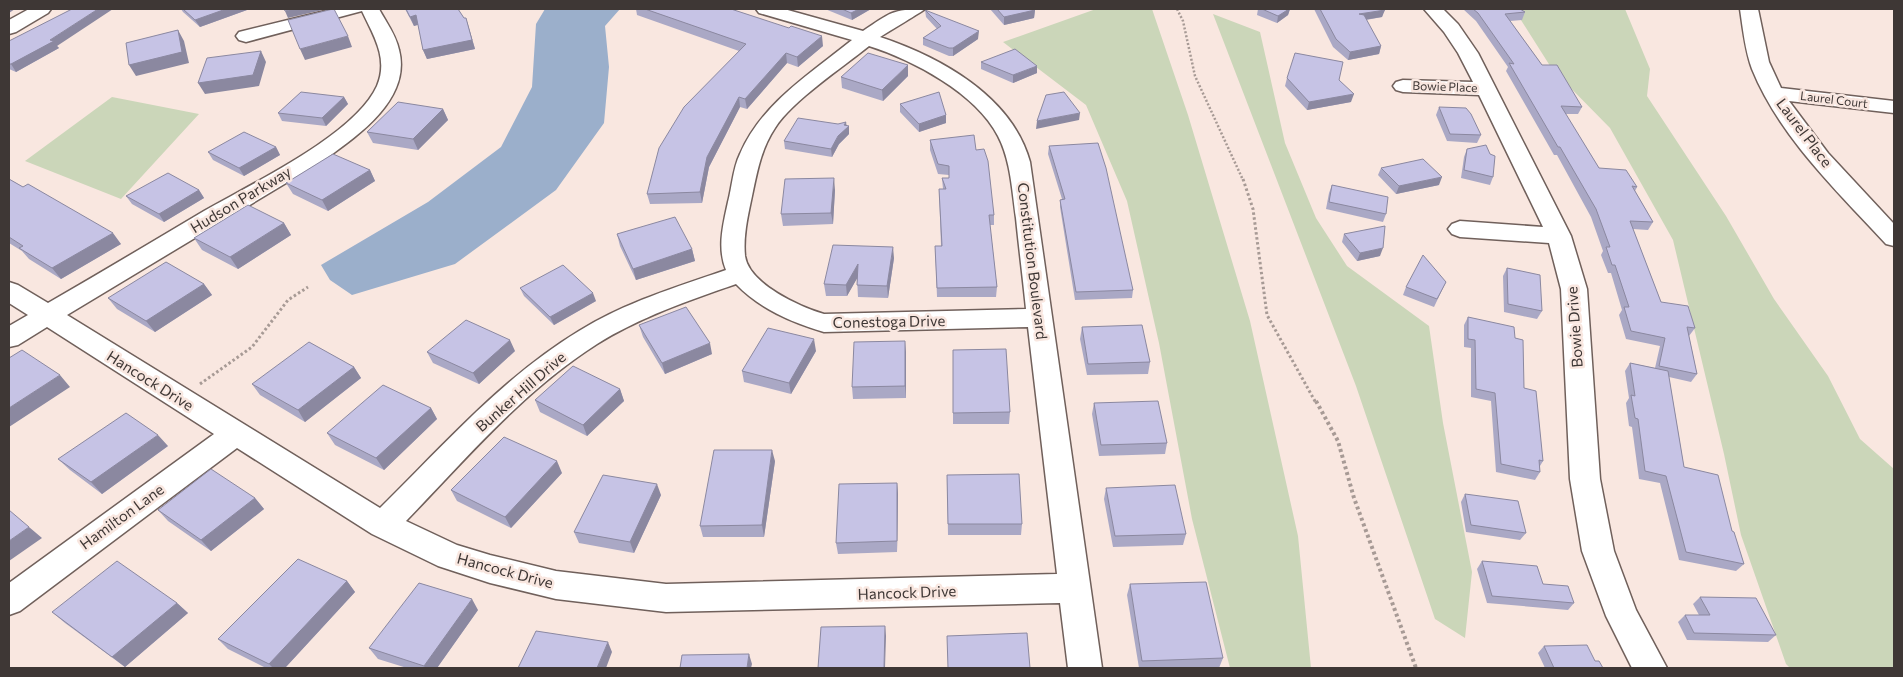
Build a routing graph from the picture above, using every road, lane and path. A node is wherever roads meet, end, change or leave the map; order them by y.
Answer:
1 (42, 9) edge
2 (354, 9) edge
3 (370, 9) edge
4 (765, 9) edge
5 (916, 9) edge
6 (1177, 9) edge
7 (1433, 9) edge
8 (1749, 9) edge
9 (9, 28) edge
10 (246, 36) dead end
11 (865, 39) junction
12 (1403, 86) dead end
13 (1486, 89) junction
14 (1774, 93) junction
15 (1894, 107) edge
16 (1460, 229) dead end
17 (1559, 236) junction
18 (1894, 238) edge
19 (740, 274) junction
20 (308, 287) dead end
21 (9, 291) edge
22 (46, 316) junction
23 (1040, 318) junction
24 (9, 338) edge
25 (193, 388) dead end
26 (235, 434) junction
27 (383, 525) junction
28 (1074, 588) junction
29 (9, 601) edge
30 (1085, 668) edge
31 (1416, 668) edge
32 (1650, 668) edge

1 - 9 street
2 - 10 street
3 - 22 street, Hudson Parkway
4 - 11 street, Constitution Boulevard
5 - 11 street, Conestoga Drive
6 - 31 path
7 - 13 street, Bowie Drive
8 - 14 street, Laurel Place
11 - 19 street, Conestoga Drive
11 - 23 street, Constitution Boulevard
12 - 13 street, Bowie Place
13 - 17 street, Bowie Drive
14 - 15 street, Laurel Court
14 - 18 street, Laurel Place
16 - 17 street
17 - 32 street, Bowie Drive
19 - 23 street, Conestoga Drive
19 - 27 street, Bunker Hill Drive
20 - 25 path
21 - 22 street, Hancock Drive
22 - 24 street, Hudson Parkway
22 - 26 street, Hancock Drive
23 - 28 street, Constitution Boulevard
26 - 27 street, Hancock Drive
26 - 29 street, Hamilton Lane
27 - 28 street, Hancock Drive
28 - 30 street, Constitution Boulevard

